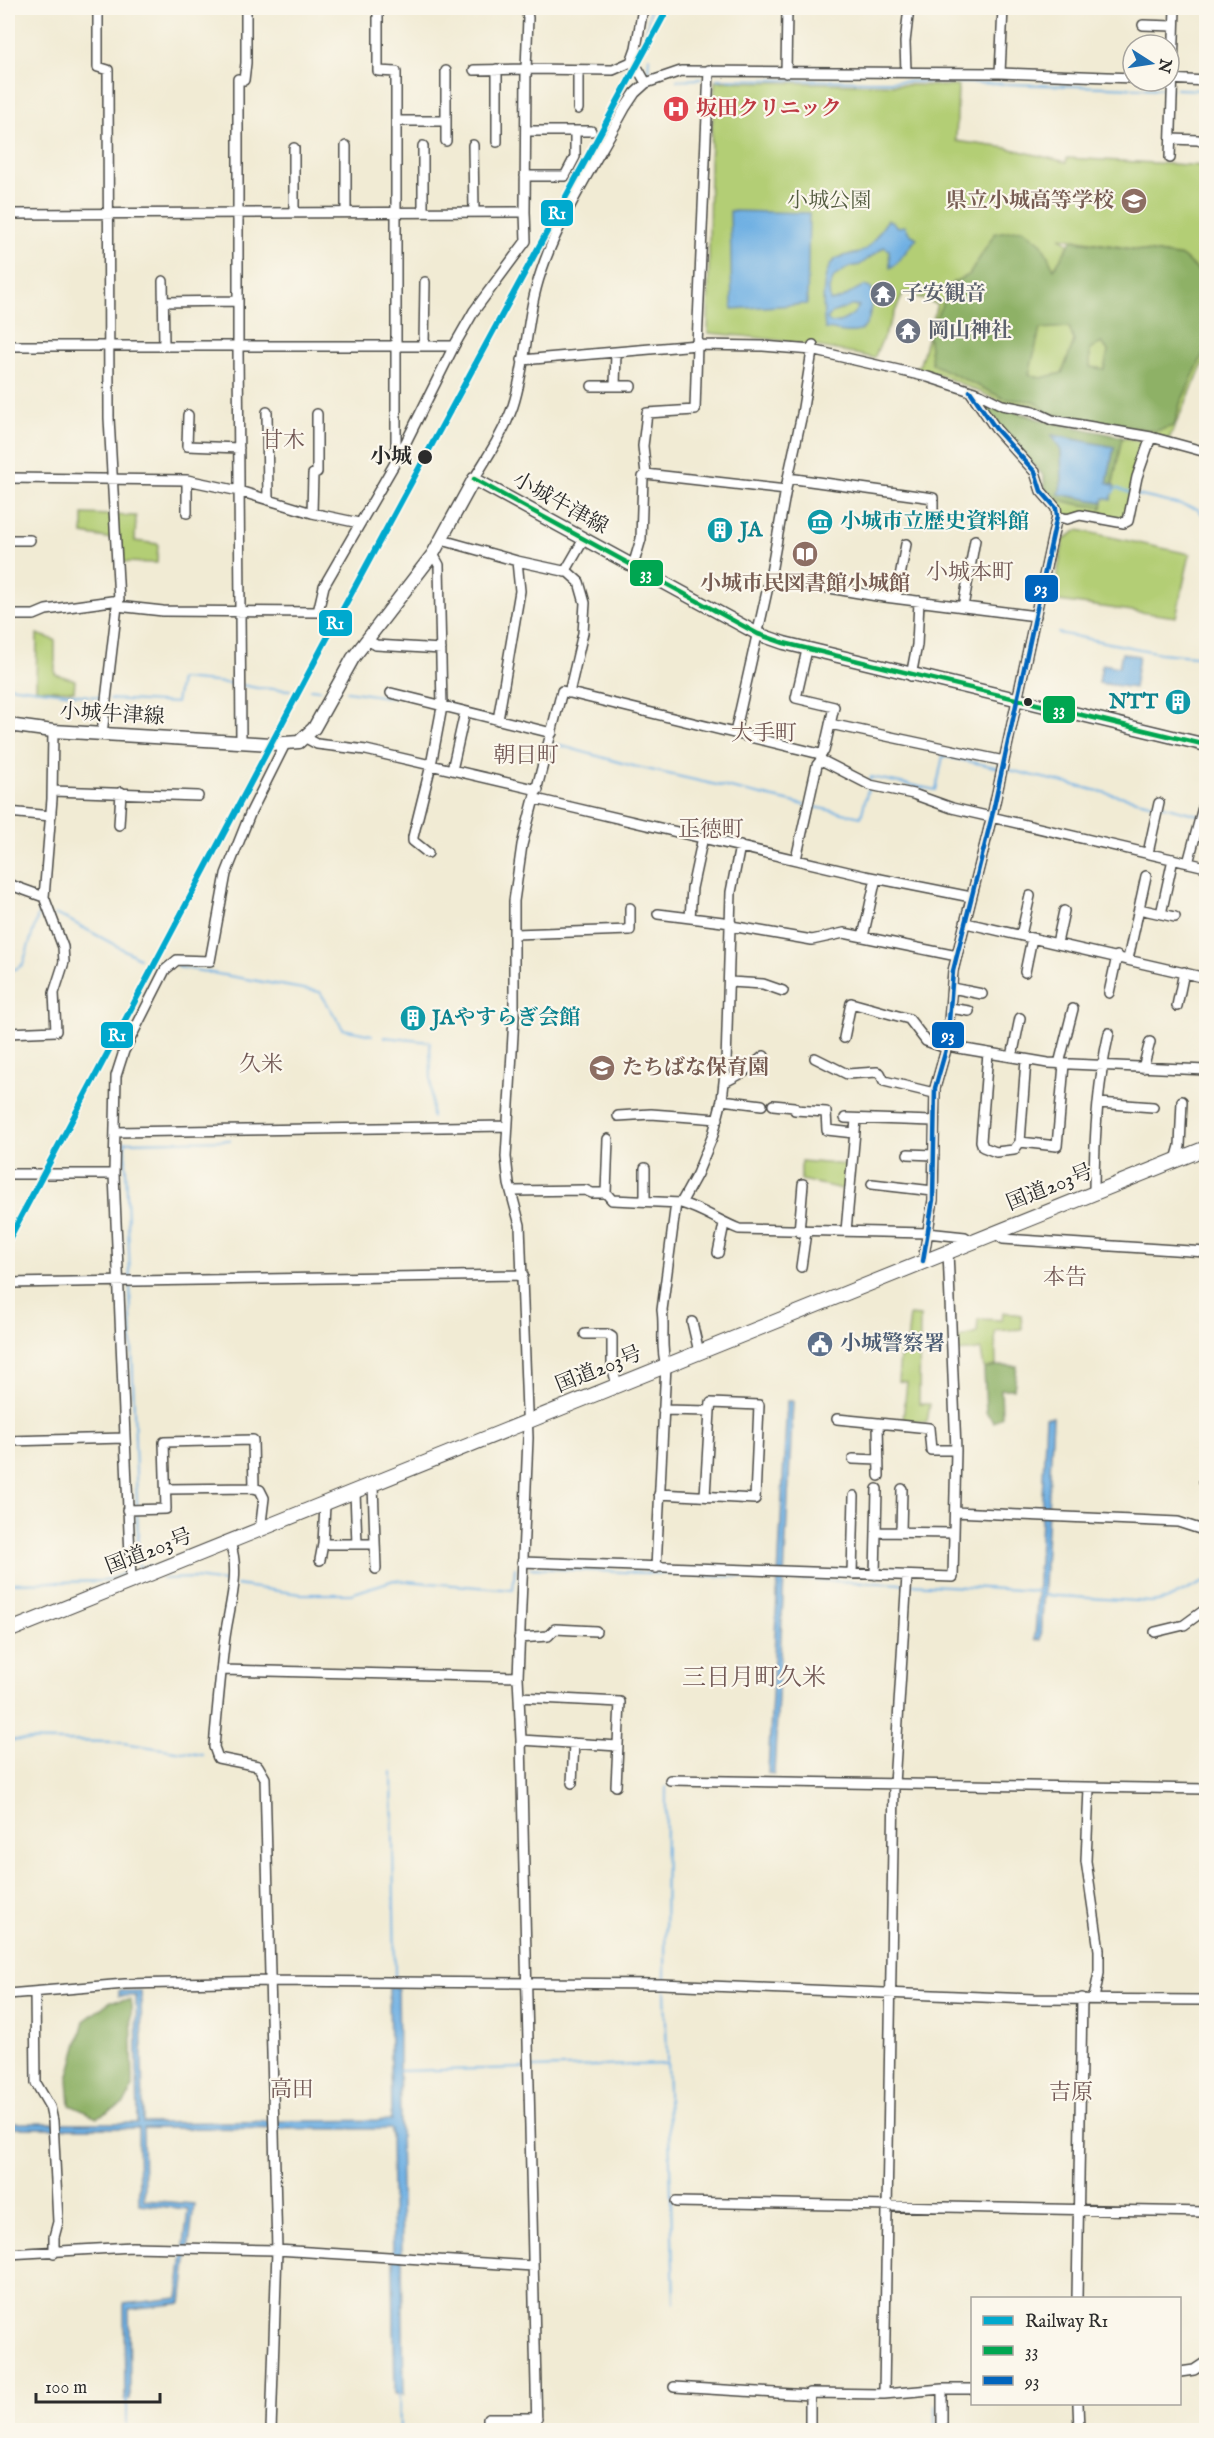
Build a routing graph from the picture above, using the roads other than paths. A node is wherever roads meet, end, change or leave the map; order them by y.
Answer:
1 (98, 8) edge
2 (246, 8) edge
3 (378, 8) edge
4 (526, 8) edge
5 (642, 8) edge
6 (787, 8) edge
7 (909, 8) edge
8 (1003, 8) edge
9 (1122, 8) edge
10 (1127, 8) edge
11 (1175, 8) edge
12 (1143, 25) dead end
13 (1173, 26) junction
14 (1173, 33) edge
15 (631, 62) junction
16 (497, 69) junction
17 (526, 69) junction
18 (474, 70) dead end
19 (578, 70) junction
20 (709, 70) junction
21 (446, 71) dead end
22 (906, 72) junction
23 (786, 73) junction
24 (1000, 73) junction
25 (1121, 78) edge
26 (1206, 81) edge
27 (646, 83) junction
28 (1181, 83) edge
29 (1172, 93) edge
30 (578, 109) dead end
31 (396, 121) junction
32 (446, 121) junction
33 (526, 131) junction
34 (575, 131) junction
35 (591, 131) dead end
36 (1171, 139) junction
37 (446, 141) dead end
38 (497, 142) dead end
39 (1206, 143) edge
40 (473, 145) dead end
41 (346, 146) dead end
42 (423, 146) dead end
43 (294, 148) dead end
44 (1170, 158) dead end
45 (525, 176) junction
46 (346, 212) junction
47 (394, 212) junction
48 (423, 212) junction
49 (474, 212) junction
50 (525, 212) junction
51 (238, 213) junction
52 (294, 213) junction
53 (8, 214) edge
54 (109, 214) junction
55 (163, 281) dead end
56 (425, 282) dead end
57 (238, 301) junction
58 (163, 302) junction
59 (164, 345) junction
60 (697, 345) junction
61 (8, 346) edge
62 (109, 346) junction
63 (396, 346) junction
64 (424, 346) junction
65 (454, 346) junction
66 (237, 348) junction
67 (813, 348) junction
68 (616, 352) junction
69 (522, 360) junction
70 (592, 386) dead end
71 (615, 386) junction
72 (631, 386) dead end
73 (970, 391) junction
74 (267, 412) dead end
75 (317, 414) dead end
76 (188, 415) dead end
77 (1151, 437) junction
78 (239, 448) junction
79 (1206, 452) edge
80 (399, 456) junction
81 (646, 474) junction
82 (8, 478) edge
83 (788, 478) junction
84 (112, 479) junction
85 (474, 479) junction
86 (188, 480) junction
87 (786, 490) junction
88 (239, 491) junction
89 (268, 500) junction
90 (187, 513) dead end
91 (312, 513) junction
92 (1057, 516) junction
93 (359, 523) junction
94 (933, 524) dead end
95 (584, 539) junction
96 (8, 540) edge
97 (30, 540) dead end
98 (442, 540) junction
99 (975, 540) dead end
100 (906, 544) dead end
101 (433, 554) junction
102 (517, 561) junction
103 (633, 566) junction
104 (565, 572) junction
105 (770, 579) junction
106 (896, 598) junction
107 (919, 601) junction
108 (118, 603) junction
109 (963, 607) junction
110 (240, 612) junction
111 (8, 615) edge
112 (1036, 616) junction
113 (758, 634) junction
114 (367, 640) junction
115 (441, 649) junction
116 (807, 650) junction
117 (911, 676) junction
118 (392, 693) dead end
119 (569, 693) junction
120 (1017, 700) junction
121 (442, 709) junction
122 (465, 712) junction
123 (498, 720) junction
124 (830, 723) junction
125 (8, 725) edge
126 (53, 731) junction
127 (552, 733) junction
128 (735, 733) junction
129 (102, 734) junction
130 (306, 738) junction
131 (241, 741) junction
132 (285, 744) junction
133 (1206, 745) edge
134 (820, 757) junction
135 (1004, 761) junction
136 (431, 765) junction
137 (452, 770) junction
138 (52, 790) junction
139 (121, 792) junction
140 (537, 794) junction
141 (198, 796) dead end
142 (1206, 796) edge
143 (1159, 805) dead end
144 (8, 812) edge
145 (51, 816) junction
146 (992, 816) junction
147 (1202, 818) edge
148 (119, 825) dead end
149 (703, 837) junction
150 (740, 846) junction
151 (428, 853) dead end
152 (1148, 853) junction
153 (796, 859) junction
154 (1173, 859) junction
155 (1188, 862) junction
156 (1206, 867) edge
157 (1146, 876) dead end
158 (876, 878) junction
159 (8, 884) edge
160 (1030, 896) dead end
161 (44, 897) junction
162 (971, 897) junction
163 (630, 908) dead end
164 (1139, 909) junction
165 (1064, 911) dead end
166 (658, 914) dead end
167 (1161, 914) junction
168 (1175, 917) dead end
169 (690, 918) junction
170 (966, 923) junction
171 (731, 924) junction
172 (515, 934) junction
173 (1021, 935) junction
174 (863, 937) junction
175 (1032, 938) junction
176 (1057, 943) junction
177 (957, 956) junction
178 (1117, 956) junction
179 (1128, 959) junction
180 (1025, 972) dead end
181 (1184, 972) junction
182 (1206, 978) edge
183 (730, 982) junction
184 (952, 988) junction
185 (783, 991) dead end
186 (1109, 993) dead end
187 (982, 994) dead end
188 (1177, 1006) dead end
189 (950, 1008) junction
190 (1073, 1009) dead end
191 (969, 1011) dead end
192 (1020, 1018) dead end
193 (8, 1033) edge
194 (1109, 1033) dead end
195 (844, 1038) dead end
196 (1150, 1042) dead end
197 (946, 1047) junction
198 (988, 1053) junction
199 (764, 1056) dead end
200 (1012, 1057) junction
201 (815, 1058) dead end
202 (1026, 1060) junction
203 (1061, 1064) junction
204 (1102, 1066) junction
205 (1143, 1068) junction
206 (1206, 1070) edge
207 (724, 1082) junction
208 (934, 1094) junction
209 (722, 1100) junction
210 (1182, 1101) dead end
211 (1099, 1103) junction
212 (762, 1105) dead end
213 (773, 1105) dead end
214 (1153, 1107) dead end
215 (618, 1116) dead end
216 (718, 1119) junction
217 (933, 1120) junction
218 (507, 1126) junction
219 (115, 1132) junction
220 (854, 1132) junction
221 (608, 1139) dead end
222 (1020, 1142) junction
223 (1206, 1148) edge
224 (909, 1154) dead end
225 (934, 1155) junction
226 (1176, 1160) junction
227 (645, 1168) dead end
228 (8, 1174) edge
229 (114, 1174) junction
230 (803, 1184) dead end
231 (872, 1184) dead end
232 (513, 1191) junction
233 (933, 1191) junction
234 (606, 1193) junction
235 (1094, 1193) junction
236 (645, 1201) junction
237 (678, 1203) junction
238 (724, 1224) junction
239 (846, 1230) junction
240 (802, 1232) junction
241 (927, 1233) junction
242 (995, 1233) junction
243 (972, 1242) junction
244 (948, 1251) junction
245 (1206, 1252) edge
246 (718, 1253) dead end
247 (923, 1261) junction
248 (801, 1267) dead end
249 (523, 1275) junction
250 (119, 1282) junction
251 (8, 1283) edge
252 (692, 1322) dead end
253 (585, 1334) dead end
254 (699, 1352) junction
255 (666, 1365) junction
256 (617, 1385) junction
257 (663, 1410) junction
258 (710, 1411) junction
259 (837, 1419) dead end
260 (528, 1422) junction
261 (878, 1423) junction
262 (125, 1438) junction
263 (8, 1441) edge
264 (956, 1450) junction
265 (853, 1459) dead end
266 (879, 1460) junction
267 (1206, 1464) edge
268 (879, 1476) dead end
269 (1204, 1481) dead end
270 (373, 1485) junction
271 (254, 1488) junction
272 (166, 1489) junction
273 (877, 1489) dead end
274 (902, 1489) dead end
275 (355, 1492) junction
276 (659, 1494) junction
277 (854, 1496) dead end
278 (705, 1497) junction
279 (325, 1505) junction
280 (127, 1510) junction
281 (955, 1512) junction
282 (260, 1531) junction
283 (1206, 1531) edge
284 (876, 1532) junction
285 (901, 1532) junction
286 (954, 1533) junction
287 (230, 1543) junction
288 (323, 1544) junction
289 (357, 1544) junction
290 (375, 1544) junction
291 (320, 1560) dead end
292 (522, 1562) junction
293 (656, 1568) junction
294 (376, 1569) dead end
295 (852, 1574) junction
296 (875, 1575) junction
297 (907, 1576) junction
298 (131, 1580) junction
299 (1206, 1609) edge
300 (8, 1631) edge
301 (596, 1631) dead end
302 (1155, 1632) dead end
303 (519, 1638) junction
304 (222, 1670) junction
305 (518, 1677) junction
306 (519, 1697) junction
307 (521, 1740) junction
308 (574, 1743) junction
309 (618, 1746) junction
310 (670, 1780) dead end
311 (572, 1783) dead end
312 (894, 1784) junction
313 (616, 1786) dead end
314 (1089, 1788) junction
315 (1206, 1789) edge
316 (270, 1981) junction
317 (527, 1983) junction
318 (35, 1992) junction
319 (892, 1993) junction
320 (8, 1994) edge
321 (1082, 1998) junction
322 (1094, 1998) junction
323 (1206, 2000) edge
324 (676, 2202) dead end
325 (888, 2207) junction
326 (1079, 2210) junction
327 (1206, 2212) edge
328 (277, 2250) junction
329 (54, 2253) junction
330 (8, 2254) edge
331 (533, 2266) junction
332 (1077, 2297) edge
333 (1206, 2362) edge
334 (1181, 2372) edge
335 (674, 2387) dead end
336 (942, 2389) junction
337 (971, 2389) edge
338 (884, 2394) junction
339 (810, 2395) junction
340 (1078, 2405) edge
341 (537, 2418) junction
342 (272, 2430) edge
343 (489, 2430) edge
344 (537, 2430) edge
345 (810, 2430) edge
346 (942, 2430) edge
347 (1079, 2430) edge

1 - 54 street
2 - 51 street
3 - 31 street
4 - 17 street
5 - 15 street
6 - 23 street
7 - 22 street
8 - 24 street
9 - 10 street
11 - 13 street
12 - 13 street
13 - 14 street
15 - 19 street
15 - 27 street
16 - 17 street
16 - 18 street
16 - 38 street
17 - 19 street
17 - 33 street
19 - 30 street
20 - 23 street
20 - 27 street
20 - 60 street
21 - 32 street
22 - 23 street
22 - 24 street
24 - 25 street
26 - 28 street
27 - 69 street
29 - 36 street
31 - 32 street
31 - 47 street
32 - 37 street
33 - 34 street
33 - 45 street
34 - 35 street
34 - 45 street
36 - 39 street
36 - 44 street
40 - 49 street
41 - 46 street
42 - 48 street
43 - 52 street
45 - 50 street
46 - 47 street
46 - 52 street
47 - 48 street
47 - 63 street
48 - 49 street
49 - 50 street
50 - 65 street
51 - 52 street
51 - 54 street
51 - 57 street
53 - 54 street
54 - 62 street
55 - 58 street
56 - 64 street
57 - 58 street
57 - 66 street
58 - 59 street
59 - 62 street
59 - 66 street
60 - 67 street
60 - 68 street
60 - 81 street
61 - 62 street
62 - 84 street
63 - 64 street
63 - 66 street
63 - 80 street
64 - 65 street
65 - 80 street
66 - 78 street
67 - 73 street
67 - 83 street
68 - 69 street
68 - 71 street
69 - 85 street
70 - 71 street
71 - 72 street
73 - 77 street
73 - 92 street
74 - 89 street
75 - 91 street
76 - 78 street
77 - 79 street
77 - 92 street
78 - 88 street
80 - 93 street
81 - 87 street
81 - 103 street
82 - 84 street
83 - 87 street
83 - 94 street
84 - 86 street
84 - 108 street
85 - 95 main road, 小城牛津線
85 - 98 main road
86 - 88 street
86 - 90 street
87 - 105 street
88 - 89 street
88 - 110 street
89 - 91 street
91 - 93 street
92 - 112 street
93 - 110 street
95 - 103 main road, 小城牛津線
95 - 104 street
96 - 97 street
98 - 101 main road
98 - 102 street
99 - 109 street
100 - 106 street
101 - 114 main road
101 - 115 street
102 - 104 street
102 - 123 street
103 - 113 main road, 小城牛津線
104 - 119 street
105 - 106 street
105 - 113 street
106 - 107 street
107 - 109 street
107 - 117 street
108 - 110 street
108 - 111 street
108 - 129 street
109 - 112 street
110 - 131 street
112 - 120 street
113 - 116 main road, 小城牛津線
113 - 128 street
114 - 115 street
114 - 130 main road
115 - 121 street
116 - 117 main road, 小城牛津線
116 - 124 street
117 - 120 main road, 小城牛津線
118 - 121 street
119 - 127 street
119 - 128 street
120 - 133 main road, 小城牛津線
120 - 135 street
121 - 122 street
121 - 136 street
122 - 123 street
122 - 137 street
123 - 127 street
124 - 134 street
124 - 135 street
125 - 126 main road, 小城牛津線
126 - 129 main road, 小城牛津線
126 - 138 street
127 - 140 street
128 - 134 street
129 - 131 main road, 小城牛津線
130 - 132 main road, 小城牛津線
130 - 136 street
131 - 132 main road, 小城牛津線
132 - 219 street
134 - 146 street
134 - 153 street
135 - 146 street
136 - 137 street
136 - 151 street
137 - 140 street
138 - 139 street
138 - 145 street
139 - 141 street
139 - 148 street
140 - 149 street
140 - 172 street
142 - 147 street
143 - 152 street
144 - 145 street
145 - 161 street
146 - 152 street
146 - 162 street
147 - 155 street
149 - 150 street
149 - 169 street
150 - 153 street
150 - 171 street
152 - 154 street
153 - 158 street
154 - 155 street
154 - 167 street
155 - 156 street
157 - 164 street
158 - 162 street
158 - 174 street
159 - 161 street
160 - 173 street
161 - 193 street
162 - 170 street
163 - 172 street
164 - 167 street
164 - 179 street
165 - 176 street
166 - 169 street
167 - 168 street
169 - 171 street
170 - 173 street
170 - 177 street
171 - 174 street
171 - 183 street
172 - 218 street
173 - 175 street
174 - 177 street
175 - 176 street
175 - 180 street
176 - 178 street
177 - 184 street
178 - 179 street
178 - 186 street
179 - 181 street
181 - 182 street
181 - 188 street
183 - 185 street
183 - 207 street
184 - 187 street
184 - 189 street
189 - 191 street
189 - 197 street
190 - 203 street
192 - 200 street
194 - 204 street
195 - 197 street
196 - 205 street
197 - 198 street
197 - 208 street
198 - 200 street
198 - 222 street
199 - 207 street
200 - 202 street
201 - 208 street
202 - 203 street
202 - 222 street
203 - 204 street
203 - 222 street
204 - 205 street
204 - 211 street
205 - 206 street
207 - 209 street
208 - 217 street
209 - 212 street
209 - 216 street
210 - 226 street
211 - 214 street
211 - 235 street
213 - 220 street
215 - 216 street
216 - 237 street
217 - 220 street
217 - 225 street
218 - 219 street
218 - 232 street
219 - 229 street
220 - 239 street
221 - 234 street
223 - 226 highway, 国道203号
224 - 225 street
225 - 233 street
226 - 235 highway, 国道203号
227 - 236 street
228 - 229 street
229 - 250 street
230 - 240 street
231 - 233 street
232 - 234 street
232 - 249 street
233 - 241 street
234 - 236 street
235 - 242 highway, 国道203号
236 - 237 street
237 - 238 street
237 - 255 street
238 - 240 street
238 - 246 street
239 - 240 street
239 - 241 street
240 - 248 street
241 - 243 street
241 - 247 street
242 - 243 highway, 国道203号
242 - 245 street
243 - 244 highway, 国道203号
244 - 247 highway, 国道203号
244 - 264 street
247 - 254 highway, 国道203号
249 - 250 street
249 - 260 street
250 - 251 street
250 - 262 street
252 - 254 street
253 - 256 street
254 - 255 highway, 国道203号
255 - 256 highway, 国道203号
255 - 257 street
256 - 260 highway, 国道203号
257 - 258 street
257 - 276 street
258 - 278 street
258 - 278 street
259 - 261 street
260 - 270 highway, 国道203号
260 - 292 street
261 - 264 street
261 - 266 street
262 - 263 street
262 - 280 street
264 - 281 street
265 - 266 street
266 - 268 street
267 - 269 street
270 - 275 highway, 国道203号
270 - 290 street
271 - 272 street
271 - 272 street
271 - 282 street
272 - 280 street
273 - 284 street
274 - 285 street
275 - 279 highway, 国道203号
275 - 289 street
276 - 278 street
276 - 293 street
277 - 295 street
279 - 282 highway, 国道203号
279 - 288 street
280 - 298 street
281 - 283 street
281 - 286 street
282 - 287 highway, 国道203号
284 - 285 street
284 - 296 street
285 - 286 street
286 - 297 street
287 - 298 highway, 国道203号
287 - 304 street
288 - 289 street
288 - 291 street
289 - 290 street
290 - 294 street
292 - 293 street
292 - 303 street
293 - 295 street
295 - 296 street
296 - 297 street
297 - 312 street
298 - 300 highway, 国道203号
299 - 302 street
301 - 303 street
303 - 305 street
304 - 305 street
304 - 316 street
305 - 306 street
306 - 307 street
306 - 309 street
307 - 308 street
307 - 317 street
308 - 309 street
308 - 311 street
309 - 313 street
310 - 312 street
312 - 314 street
312 - 319 street
314 - 315 street
314 - 322 street
316 - 317 street
316 - 318 street
316 - 328 street
317 - 319 street
317 - 331 street
318 - 320 street
318 - 329 street
319 - 321 street
319 - 325 street
321 - 322 street
321 - 326 street
322 - 323 street
324 - 325 street
325 - 326 street
325 - 338 street
326 - 327 street
326 - 332 street
328 - 329 street
328 - 331 street
328 - 342 street
329 - 330 street
331 - 341 street
333 - 334 street
335 - 339 street
336 - 337 street
336 - 338 street
336 - 346 street
338 - 339 street
339 - 345 street
340 - 347 street
341 - 343 street
341 - 344 street

